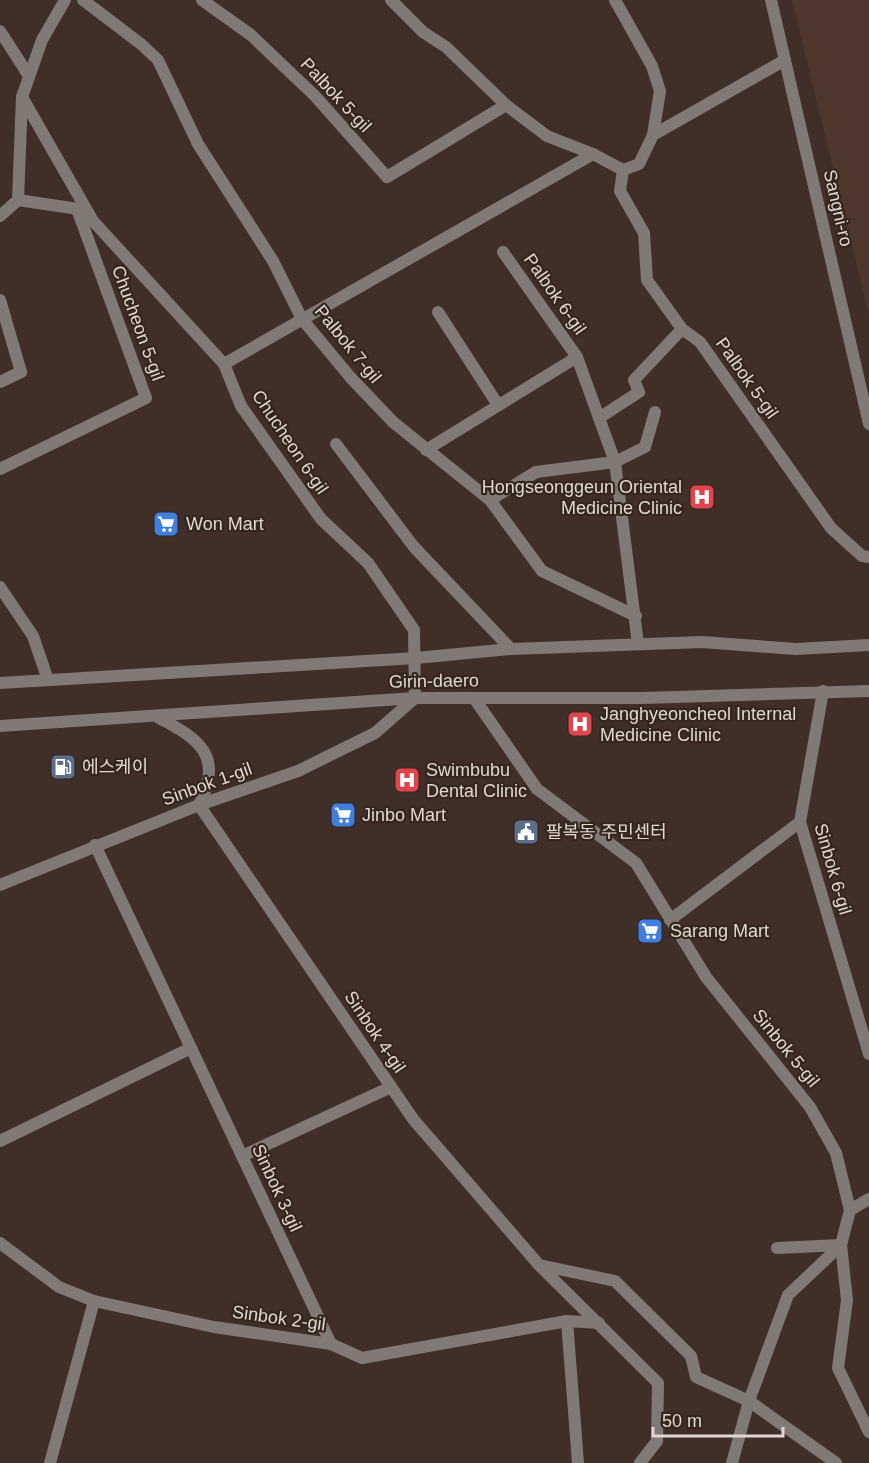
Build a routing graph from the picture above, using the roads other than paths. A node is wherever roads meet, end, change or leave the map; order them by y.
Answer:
1 (65, 0) edge
2 (83, 0) edge
3 (202, 0) edge
4 (391, 0) edge
5 (615, 0) edge
6 (771, 0) edge
7 (0, 31) edge
8 (785, 60) junction
9 (29, 76) junction
10 (22, 97) junction
11 (506, 105) junction
12 (653, 135) junction
13 (593, 154) junction
14 (623, 171) junction
15 (18, 200) junction
16 (82, 210) junction
17 (0, 216) edge
18 (503, 252) dead end
19 (0, 300) edge
20 (438, 312) dead end
21 (302, 319) junction
22 (682, 329) junction
23 (577, 357) junction
24 (224, 364) junction
25 (0, 382) edge
26 (498, 405) junction
27 (655, 412) dead end
28 (599, 418) junction
29 (869, 424) edge
30 (336, 444) dead end
31 (426, 450) junction
32 (615, 462) junction
33 (0, 469) edge
34 (490, 500) junction
35 (869, 557) edge
36 (0, 586) edge
37 (636, 616) junction
38 (869, 636) edge
39 (638, 644) junction
40 (848, 645) junction
41 (869, 645) edge
42 (511, 649) junction
43 (416, 658) junction
44 (48, 680) junction
45 (0, 683) edge
46 (823, 691) junction
47 (869, 691) edge
48 (416, 698) junction
49 (474, 698) junction
50 (158, 718) junction
51 (0, 726) edge
52 (198, 806) junction
53 (800, 822) junction
54 (95, 845) junction
55 (0, 885) edge
56 (670, 920) junction
57 (191, 1048) junction
58 (869, 1054) edge
59 (391, 1087) junction
60 (0, 1141) edge
61 (242, 1156) junction
62 (869, 1199) edge
63 (850, 1210) junction
64 (0, 1243) edge
65 (841, 1245) junction
66 (777, 1248) dead end
67 (539, 1265) junction
68 (93, 1301) junction
69 (567, 1321) junction
70 (599, 1323) junction
71 (330, 1344) junction
72 (749, 1401) junction
73 (869, 1432) edge
74 (50, 1463) edge
75 (578, 1463) edge
76 (640, 1463) edge
77 (732, 1463) edge
78 (836, 1463) edge

1 - 9 street
2 - 21 street, Palbok 7-gil
3 - 11 street, Palbok 5-gil
4 - 11 street
5 - 12 street
6 - 8 street, Sangni-ro
7 - 9 street
8 - 12 street
8 - 29 street, Sangni-ro
9 - 10 street
10 - 15 street
10 - 16 street, Chucheon 6-gil
11 - 13 street
12 - 14 street
13 - 14 street
13 - 21 street
14 - 22 street, Palbok 5-gil
15 - 16 street
15 - 17 street
16 - 24 street, Chucheon 6-gil
16 - 33 street, Chucheon 5-gil
18 - 23 street, Palbok 6-gil
19 - 25 street
20 - 26 street
21 - 24 street
21 - 31 street, Palbok 7-gil
22 - 28 street
22 - 35 street, Palbok 5-gil
23 - 26 street, Palbok 6-gil
23 - 28 street, Palbok 6-gil
24 - 43 street, Chucheon 6-gil
26 - 31 street, Palbok 6-gil
27 - 32 street
28 - 32 street, Palbok 6-gil
30 - 42 street
31 - 34 street, Palbok 7-gil
32 - 34 street
32 - 37 street, Palbok 6-gil
34 - 37 street, Palbok 7-gil
36 - 44 street
37 - 39 street, Palbok 6-gil
38 - 40 street
39 - 40 street, Girin-daero
39 - 42 street, Girin-daero
40 - 41 street, Girin-daero
42 - 43 street, Girin-daero
43 - 44 street, Girin-daero
43 - 48 street, Chucheon 6-gil
44 - 45 street, Girin-daero
46 - 47 street, Girin-daero
46 - 49 street, Girin-daero
46 - 53 street, Sinbok 6-gil
48 - 49 street, Girin-daero
48 - 50 street, Girin-daero
48 - 52 street, Sinbok 1-gil
49 - 56 street, Sinbok 5-gil
50 - 51 street, Girin-daero
50 - 52 street
52 - 54 street, Sinbok 1-gil
52 - 59 street, Sinbok 4-gil
53 - 56 street
53 - 58 street, Sinbok 6-gil
54 - 55 street, Sinbok 1-gil
54 - 57 street, Sinbok 3-gil
56 - 63 street, Sinbok 5-gil
57 - 60 street
57 - 61 street, Sinbok 3-gil
59 - 61 street
59 - 67 street, Sinbok 4-gil
61 - 71 street, Sinbok 3-gil
62 - 63 street
63 - 65 street, Sinbok 5-gil
64 - 68 street, Sinbok 2-gil
65 - 66 street
65 - 72 street
65 - 73 street, Sinbok 5-gil
67 - 70 street, Sinbok 4-gil
67 - 72 street
68 - 71 street, Sinbok 2-gil
68 - 74 street
69 - 70 street, Sinbok 2-gil
69 - 71 street, Sinbok 2-gil
69 - 75 street
70 - 76 street, Sinbok 4-gil
72 - 77 street
72 - 78 street

